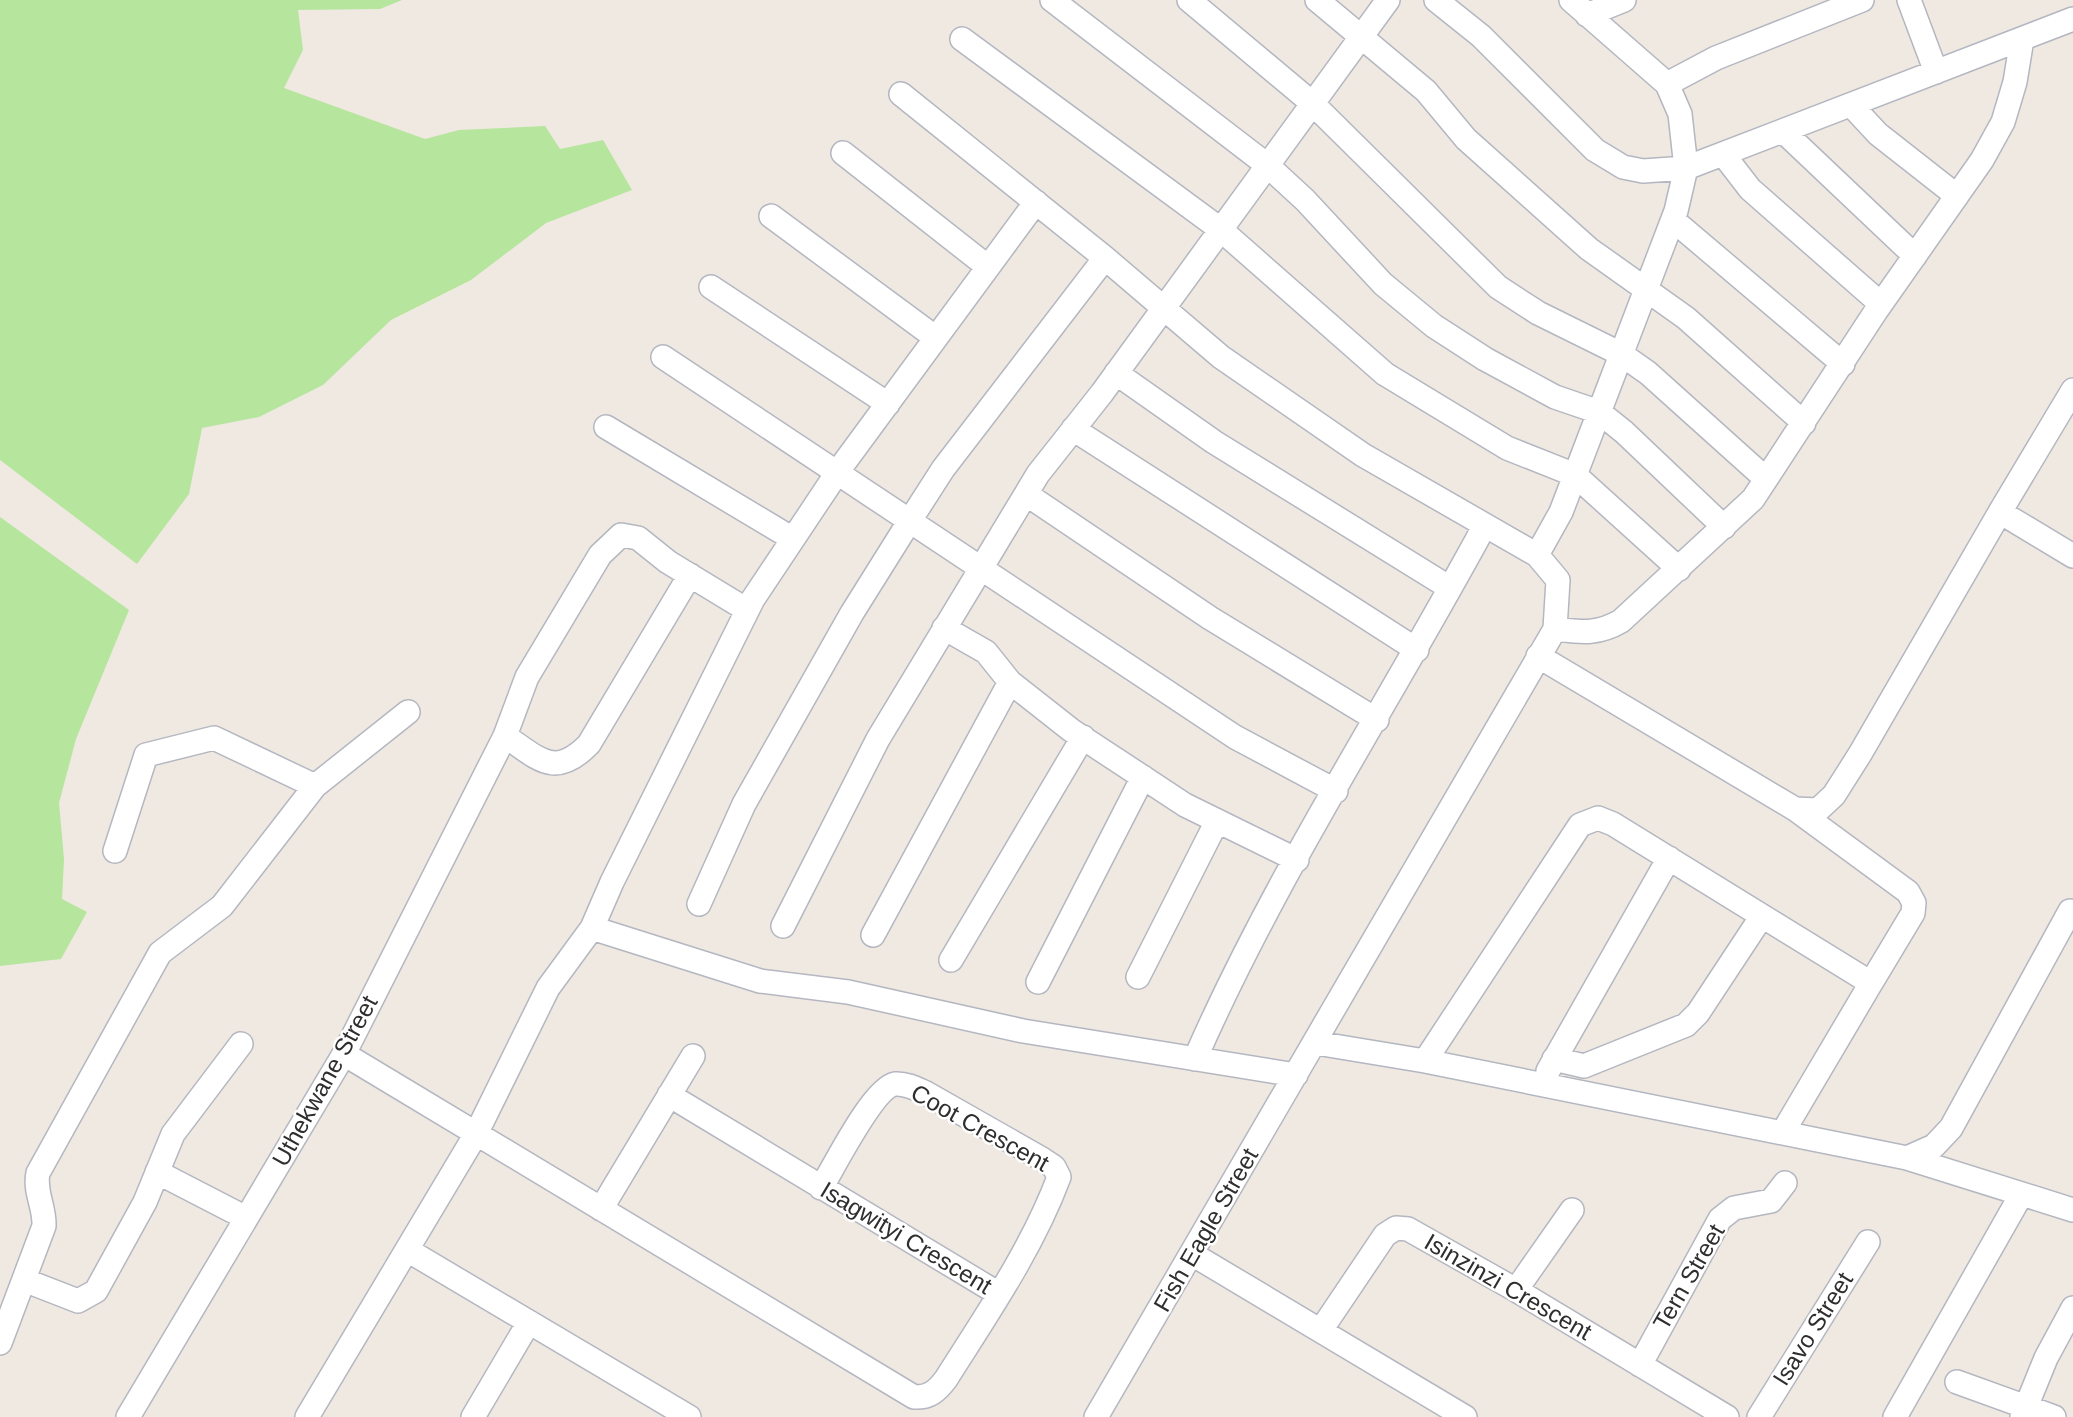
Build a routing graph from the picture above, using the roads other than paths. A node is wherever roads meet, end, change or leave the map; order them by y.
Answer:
1 (1052, 0) edge
2 (1188, 0) edge
3 (1317, 0) edge
4 (1388, 0) edge
5 (1436, 0) edge
6 (1624, 0) edge
7 (1862, 0) edge
8 (1909, 0) edge
9 (1579, 7) edge
10 (2073, 19) edge
11 (1361, 37) junction
12 (962, 39) dead end
13 (2022, 39) junction
14 (1936, 72) junction
15 (1667, 84) junction
16 (901, 94) dead end
17 (1312, 103) junction
18 (1851, 105) junction
19 (1783, 131) junction
20 (843, 153) dead end
21 (1724, 154) junction
22 (1267, 165) junction
23 (1686, 168) junction
24 (1957, 197) junction
25 (1036, 202) junction
26 (771, 216) dead end
27 (1673, 220) junction
28 (1220, 229) junction
29 (1915, 256) junction
30 (1105, 258) junction
31 (988, 267) junction
32 (710, 287) dead end
33 (1647, 287) junction
34 (1881, 304) junction
35 (1163, 306) junction
36 (936, 338) junction
37 (1621, 354) junction
38 (663, 357) dead end
39 (1843, 364) junction
40 (1116, 373) junction
41 (2073, 390) edge
42 (888, 404) junction
43 (1599, 412) junction
44 (1804, 423) junction
45 (606, 427) dead end
46 (1073, 429) junction
47 (836, 474) junction
48 (1575, 475) junction
49 (1766, 479) junction
50 (1026, 494) junction
51 (2000, 512) junction
52 (909, 522) junction
53 (1485, 525) junction
54 (1724, 527) junction
55 (793, 539) junction
56 (1537, 555) junction
57 (2073, 556) edge
58 (982, 567) junction
59 (1679, 569) junction
60 (690, 575) junction
61 (1450, 588) junction
62 (747, 610) junction
63 (944, 628) junction
64 (1555, 629) junction
65 (1417, 650) junction
66 (1538, 656) junction
67 (1010, 682) junction
68 (408, 712) dead end
69 (1377, 720) junction
70 (505, 736) junction
71 (1083, 737) junction
72 (1143, 777) junction
73 (315, 786) junction
74 (1336, 791) junction
75 (1795, 809) junction
76 (1217, 821) junction
77 (115, 852) dead end
78 (1669, 858) junction
79 (1297, 860) junction
80 (699, 904) dead end
81 (2070, 911) dead end
82 (1762, 916) junction
83 (783, 926) dead end
84 (592, 928) junction
85 (873, 935) dead end
86 (951, 960) dead end
87 (1138, 977) dead end
88 (1038, 982) dead end
89 (1871, 983) junction
90 (1316, 1043) junction
91 (241, 1044) dead end
92 (344, 1054) junction
93 (693, 1056) dead end
94 (1195, 1059) junction
95 (1554, 1059) junction
96 (1425, 1061) junction
97 (1296, 1075) junction
98 (1540, 1084) junction
99 (669, 1095) junction
100 (1783, 1132) junction
101 (476, 1134) junction
102 (1907, 1158) junction
103 (157, 1172) junction
104 (1785, 1183) dead end
105 (821, 1188) junction
106 (2021, 1195) junction
107 (601, 1209) junction
108 (1572, 1210) dead end
109 (2073, 1210) edge
110 (246, 1218) junction
111 (1868, 1242) dead end
112 (409, 1251) junction
113 (1192, 1254) junction
114 (24, 1280) junction
115 (1516, 1290) junction
116 (999, 1294) junction
117 (2073, 1308) edge
118 (529, 1322) junction
119 (1321, 1330) junction
120 (0, 1343) edge
121 (1640, 1365) junction
122 (1957, 1382) dead end
123 (2025, 1411) edge
124 (128, 1417) edge
125 (307, 1417) edge
126 (473, 1417) edge
127 (689, 1417) edge
128 (1096, 1417) edge
129 (1465, 1417) edge
130 (1727, 1417) edge
131 (1759, 1417) edge
132 (1895, 1417) edge
133 (2054, 1417) edge

1 - 22 street
2 - 17 street
3 - 11 street
4 - 11 street
5 - 23 street
6 - 9 street
7 - 15 street
8 - 14 street
9 - 15 street
10 - 13 street
11 - 17 street
11 - 33 street
12 - 28 street
13 - 14 street
13 - 24 street
14 - 18 street
15 - 23 street
16 - 25 street
17 - 22 street
17 - 37 street
18 - 19 street
18 - 24 street
19 - 21 street
19 - 29 street
20 - 31 street
21 - 23 street
21 - 34 street
22 - 28 street
22 - 43 street
23 - 27 street
24 - 29 street
25 - 30 street
25 - 31 street
26 - 36 street
27 - 33 street
27 - 39 street
28 - 35 street
28 - 48 street
29 - 34 street
30 - 35 street
30 - 52 street
31 - 36 street
32 - 42 street
33 - 37 street
33 - 44 street
34 - 39 street
35 - 40 street
35 - 53 street
36 - 42 street
37 - 43 street
37 - 49 street
38 - 47 street
39 - 44 street
40 - 46 street
40 - 61 street
41 - 51 street
42 - 47 street
43 - 48 street
43 - 54 street
44 - 49 street
45 - 55 street
46 - 50 street
46 - 65 street
47 - 52 street
47 - 55 street
48 - 56 street
48 - 59 street
49 - 54 street
50 - 58 street
50 - 69 street
51 - 57 street
51 - 75 street
52 - 58 street
52 - 80 street
53 - 56 street
53 - 61 street
54 - 59 street
55 - 62 street
56 - 64 street
58 - 63 street
58 - 74 street
59 - 64 street
60 - 62 street
60 - 70 street
60 - 70 street, Uthekwane Street
61 - 65 street
62 - 84 street
63 - 67 street
63 - 83 street
64 - 66 street, Fish Eagle Street
65 - 69 street
66 - 75 street
66 - 90 street, Fish Eagle Street
67 - 71 street
67 - 85 street
68 - 73 street
69 - 74 street
70 - 92 street, Uthekwane Street
71 - 72 street
71 - 86 street
72 - 76 street
72 - 88 street
73 - 77 street
73 - 114 street
74 - 79 street
75 - 89 street
76 - 79 street
76 - 87 street
78 - 82 street
78 - 95 street
78 - 96 street
79 - 94 street
81 - 102 street
82 - 89 street
82 - 95 street
84 - 94 street
84 - 101 street
89 - 100 street
90 - 96 street
90 - 97 street, Fish Eagle Street
91 - 103 street
92 - 101 street, Isagwityi Crescent
92 - 110 street, Uthekwane Street
93 - 99 street
94 - 97 street
95 - 98 street
96 - 98 street
97 - 113 street, Fish Eagle Street
98 - 100 street
99 - 105 street, Isagwityi Crescent
99 - 107 street
100 - 102 street
101 - 107 street, Isagwityi Crescent
101 - 112 street
102 - 106 street
103 - 110 street
103 - 114 street
104 - 121 street, Tern Street
105 - 116 street, Isagwityi Crescent
105 - 116 street, Coot Crescent
106 - 109 street
106 - 132 street
107 - 116 street, Isagwityi Crescent
108 - 115 street
110 - 124 street, Uthekwane Street
111 - 131 street, Isavo Street
112 - 118 street
112 - 125 street
113 - 119 street
113 - 128 street, Fish Eagle Street
114 - 120 street
115 - 119 street, Isinzinzi Crescent
115 - 121 street, Isinzinzi Crescent
117 - 123 street
118 - 126 street
118 - 127 street
119 - 129 street
121 - 130 street, Isinzinzi Crescent
122 - 123 street
123 - 133 street

